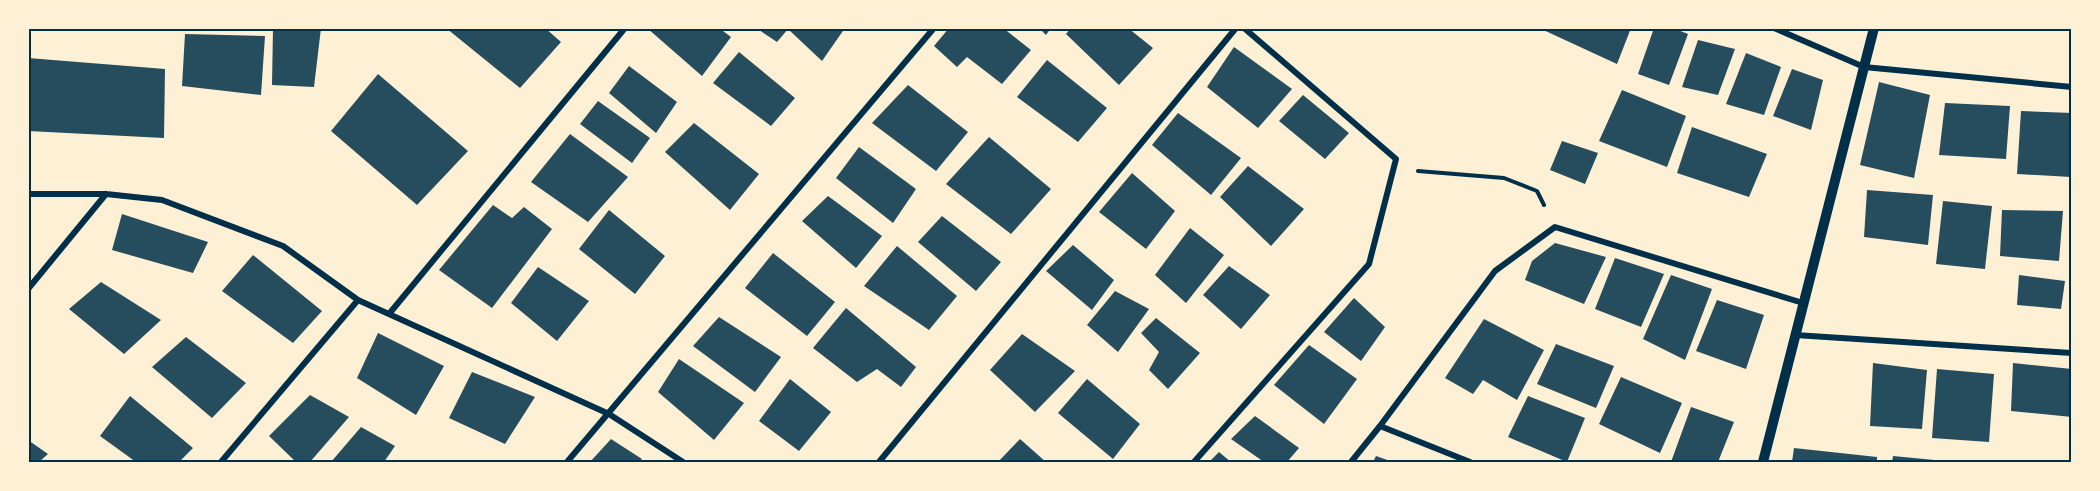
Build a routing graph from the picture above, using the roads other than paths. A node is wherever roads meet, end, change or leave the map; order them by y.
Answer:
1 (625, 28) edge
2 (934, 28) edge
3 (1236, 28) edge
4 (1244, 28) edge
5 (1774, 28) edge
6 (1874, 28) edge
7 (1864, 67) junction
8 (2072, 87) edge
9 (28, 194) edge
10 (106, 194) junction
11 (28, 289) edge
12 (358, 300) junction
13 (1803, 303) junction
14 (389, 314) junction
15 (1795, 335) junction
16 (2072, 353) edge
17 (609, 414) junction
18 (1380, 426) junction
19 (221, 462) edge
20 (567, 462) edge
21 (683, 462) edge
22 (879, 462) edge
23 (1194, 462) edge
24 (1351, 462) edge
25 (1470, 462) edge
26 (1763, 462) edge

1 - 14 street
2 - 17 street
3 - 22 street
4 - 23 street
5 - 7 street
6 - 7 street
7 - 8 street
7 - 13 street
9 - 10 street
10 - 11 street
10 - 12 street
12 - 14 street
12 - 19 street
13 - 15 street
13 - 18 street
14 - 17 street
15 - 16 street
15 - 26 street
17 - 20 street
17 - 21 street
18 - 24 street
18 - 25 street

